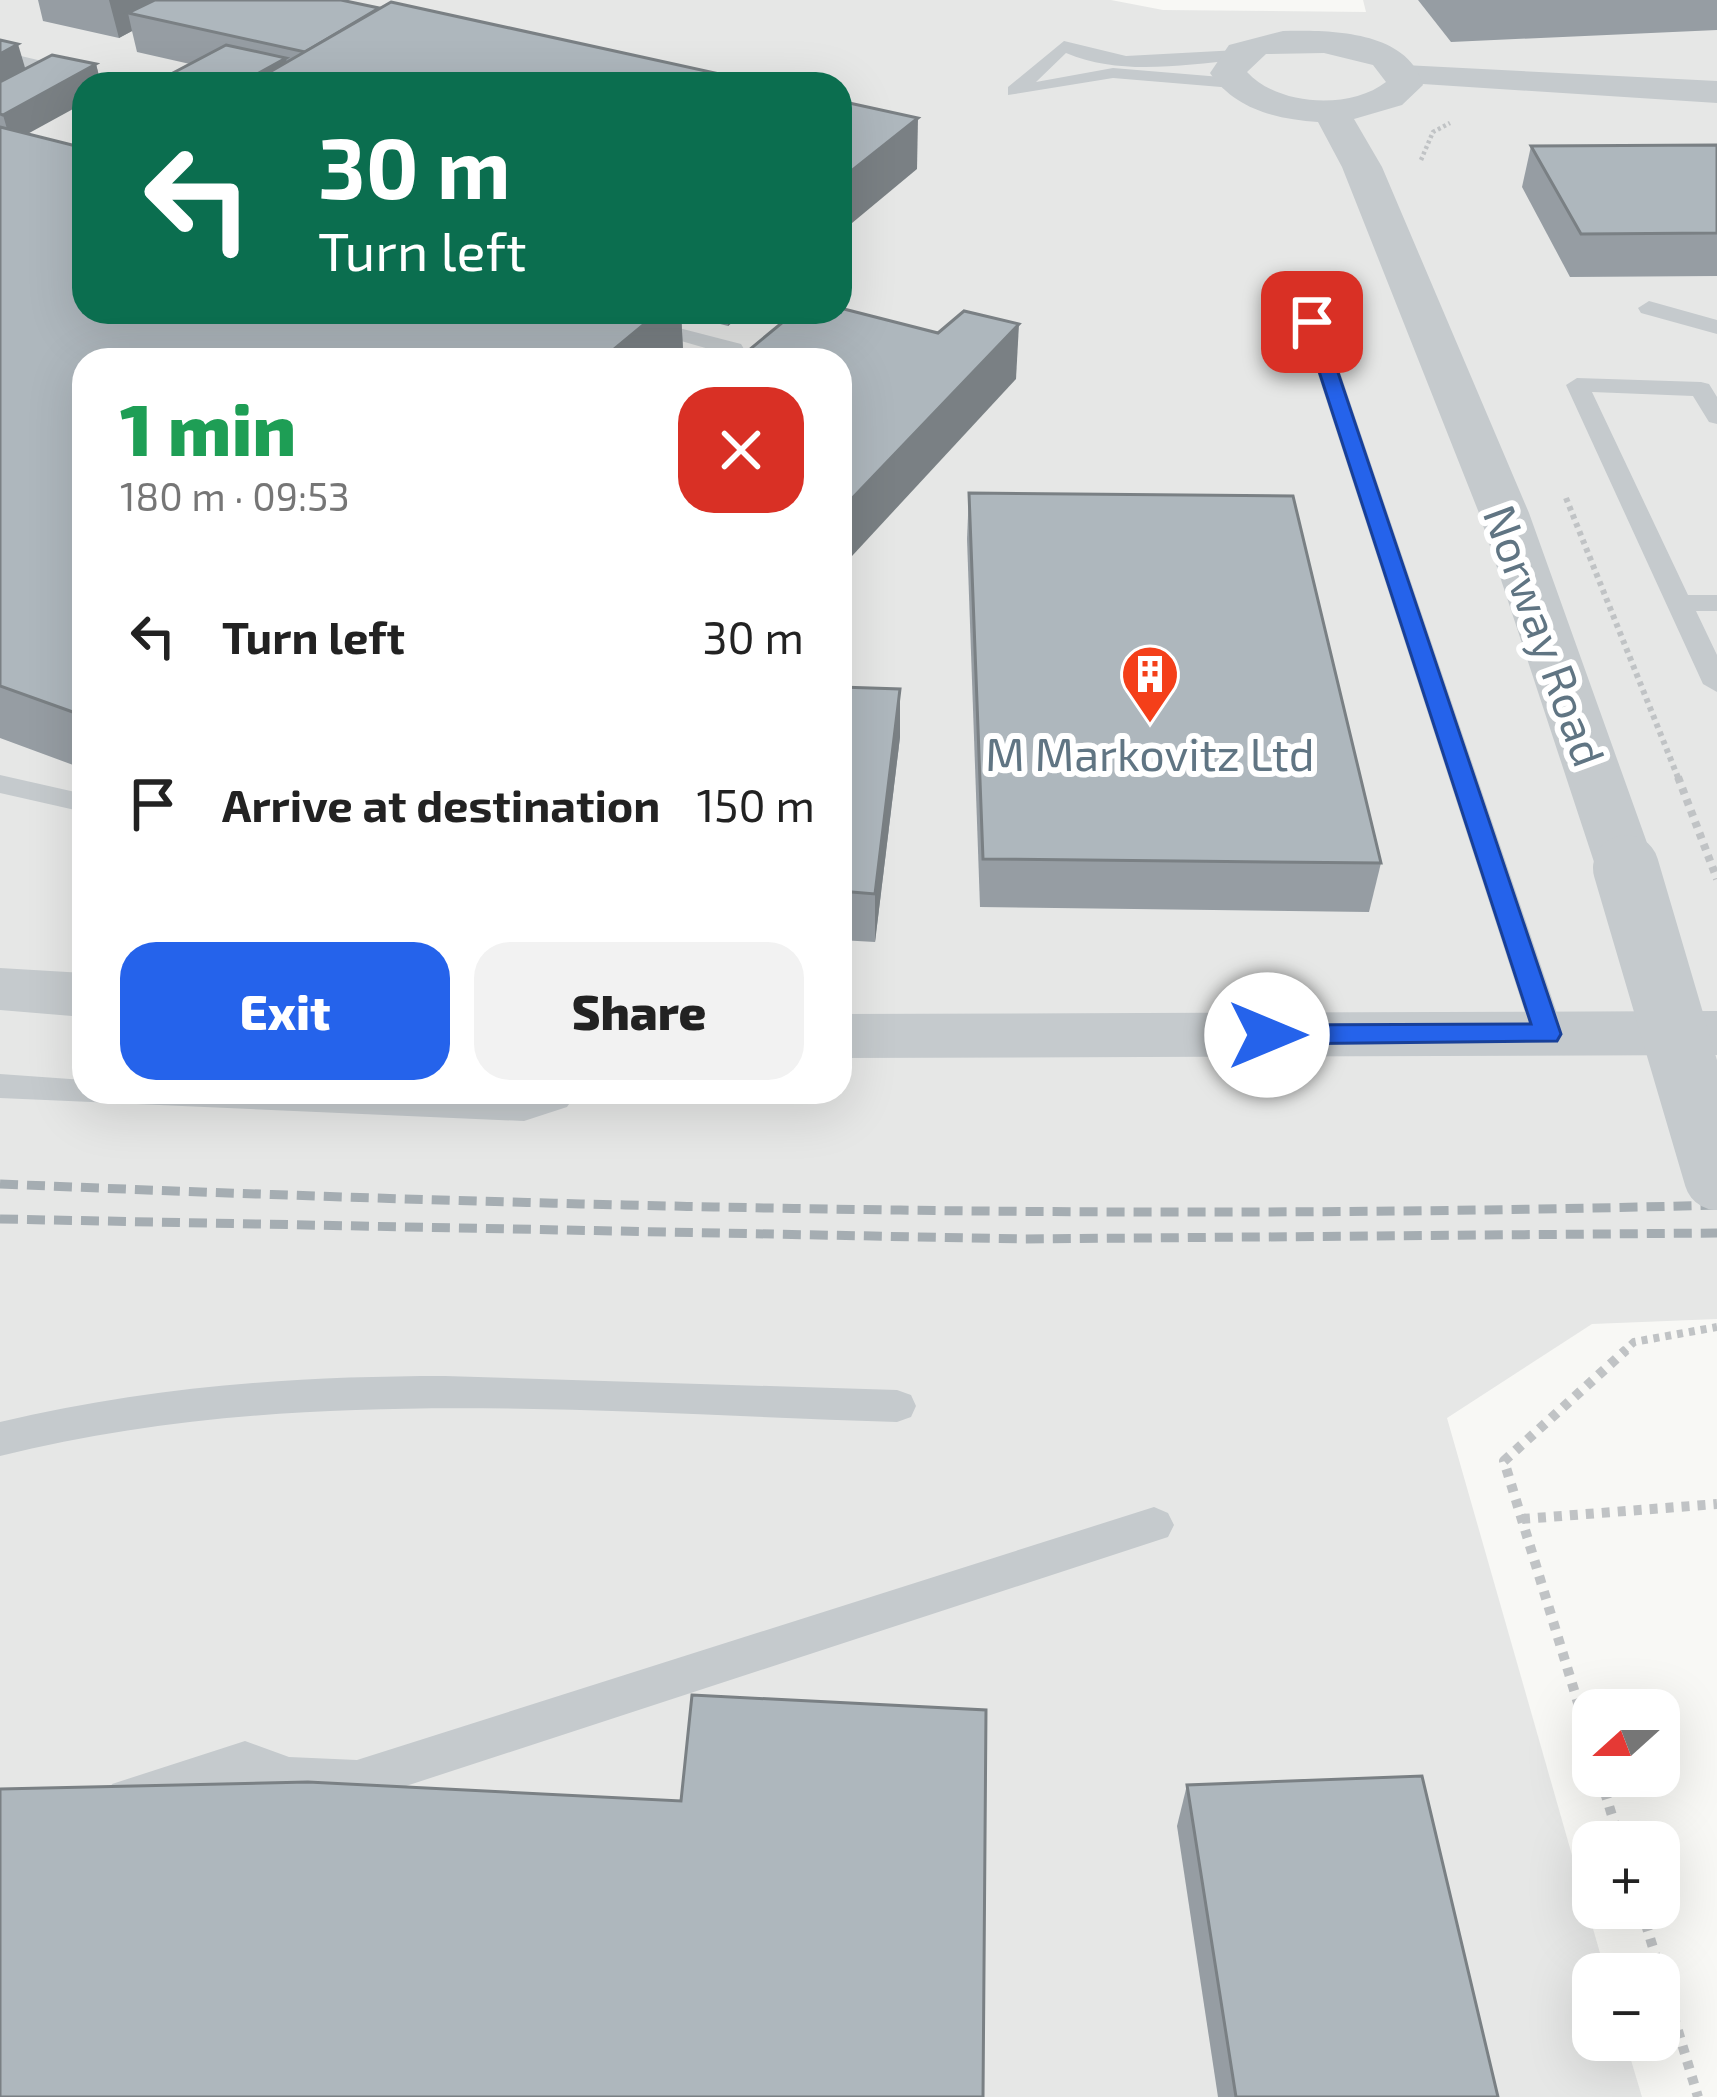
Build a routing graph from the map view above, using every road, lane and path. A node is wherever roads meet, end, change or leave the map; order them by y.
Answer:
1 (1278, 2) edge
2 (1296, 41) junction
3 (0, 56) edge
4 (1236, 69) junction
5 (1404, 75) junction
6 (1717, 92) edge
7 (0, 100) edge
8 (1330, 111) junction
9 (1458, 119) dead end
10 (1424, 176) dead end
11 (1649, 308) dead end
12 (1312, 322) dead end
13 (637, 324) edge
14 (1717, 327) edge
15 (730, 348) edge
16 (1717, 417) edge
17 (1717, 603) edge
18 (1679, 604) junction
19 (1717, 684) edge
20 (0, 784) edge
21 (72, 800) edge
22 (0, 989) edge
23 (72, 994) edge
24 (1548, 1034) junction
25 (1717, 1034) edge
26 (852, 1036) edge
27 (0, 1086) edge
28 (72, 1091) edge
29 (414, 1104) edge
30 (536, 1104) edge
31 (1717, 1177) edge
32 (1717, 1327) edge
33 (898, 1406) dead end
34 (0, 1439) edge
35 (1717, 1504) edge
36 (1522, 1519) junction
37 (1154, 1525) dead end
38 (1574, 1689) edge
39 (89, 1810) edge
40 (1646, 1929) edge
41 (1698, 2097) edge

1 - 2 street
2 - 4 street
2 - 5 street
3 - 7 lane
4 - 4 lane
4 - 8 street
5 - 6 street
5 - 8 street
8 - 31 street, Norway Road, bridge
9 - 10 path
11 - 14 lane
12 - 24 lane
13 - 15 lane
16 - 18 lane
17 - 18 lane
18 - 19 lane
20 - 21 lane
22 - 23 street
24 - 25 street
24 - 26 street
27 - 28 lane
29 - 30 lane
32 - 36 path
33 - 34 lane
35 - 36 path
36 - 38 path
37 - 39 lane
40 - 41 path

